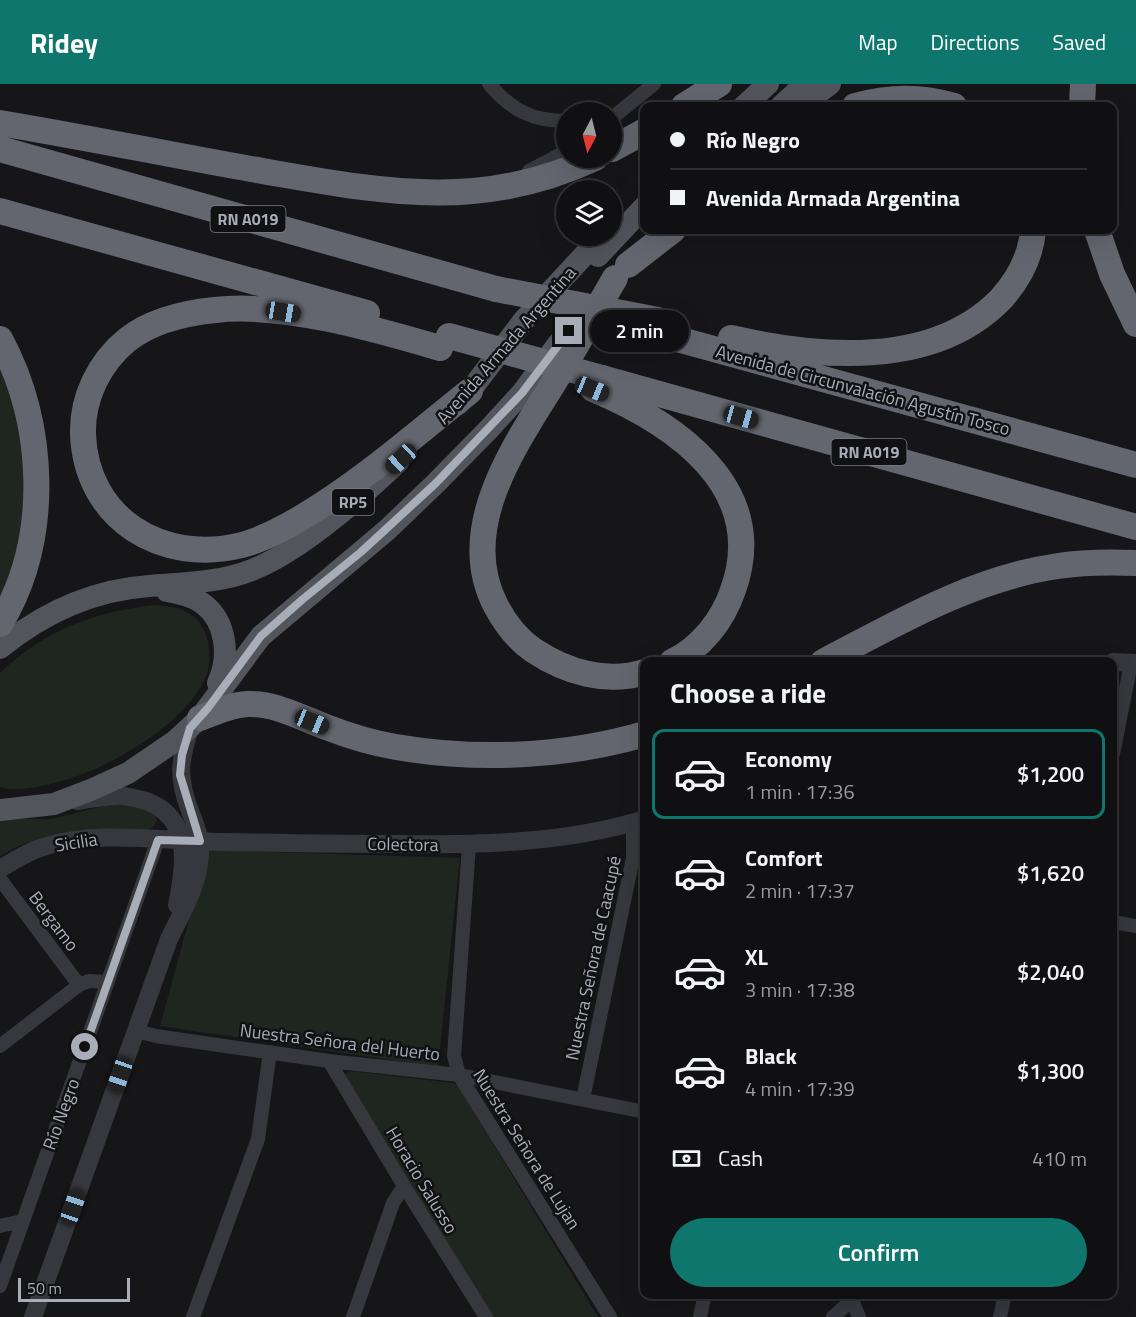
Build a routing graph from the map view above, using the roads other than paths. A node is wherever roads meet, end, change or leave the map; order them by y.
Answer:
1 (489, 84) edge
2 (654, 84) edge
3 (719, 84) edge
4 (751, 84) edge
5 (768, 84) edge
6 (806, 84) edge
7 (830, 84) edge
8 (1083, 84) edge
9 (690, 102) edge
10 (732, 102) edge
11 (748, 102) edge
12 (786, 102) edge
13 (806, 102) edge
14 (880, 102) edge
15 (935, 102) edge
16 (1082, 102) edge
17 (622, 108) edge
18 (556, 120) edge
19 (0, 123) edge
20 (640, 134) edge
21 (622, 144) edge
22 (0, 149) edge
23 (556, 159) edge
24 (570, 168) edge
25 (469, 192) junction
26 (640, 195) edge
27 (0, 211) edge
28 (640, 211) edge
29 (622, 214) edge
30 (657, 234) edge
31 (668, 234) edge
32 (1032, 234) edge
33 (1098, 234) edge
34 (593, 246) edge
35 (622, 272) junction
36 (524, 320) junction
37 (1136, 324) edge
38 (653, 325) junction
39 (0, 339) edge
40 (445, 342) junction
41 (597, 384) junction
42 (470, 392) junction
43 (1136, 465) edge
44 (1136, 527) edge
45 (1136, 563) edge
46 (127, 588) junction
47 (0, 624) edge
48 (0, 648) edge
49 (679, 657) edge
50 (833, 657) edge
51 (1127, 663) edge
52 (640, 674) edge
53 (199, 718) junction
54 (1117, 728) edge
55 (640, 735) edge
56 (0, 804) edge
57 (46, 805) junction
58 (0, 810) edge
59 (639, 821) edge
60 (158, 840) junction
61 (191, 841) junction
62 (469, 845) junction
63 (0, 869) edge
64 (0, 879) edge
65 (1117, 923) edge
66 (1136, 926) edge
67 (108, 982) junction
68 (79, 985) junction
69 (136, 1032) junction
70 (0, 1046) edge
71 (270, 1052) junction
72 (329, 1061) junction
73 (459, 1075) junction
74 (583, 1099) junction
75 (640, 1111) edge
76 (404, 1186) junction
77 (23, 1221) junction
78 (0, 1226) edge
79 (0, 1286) edge
80 (704, 1299) edge
81 (850, 1299) edge
82 (853, 1299) edge
83 (1004, 1299) edge
84 (33, 1317) edge
85 (193, 1317) edge
86 (353, 1317) edge
87 (486, 1317) edge
88 (610, 1317) edge
89 (700, 1317) edge
90 (833, 1317) edge
91 (859, 1317) edge
92 (1000, 1317) edge

1 - 18 street
2 - 17 street
3 - 9 highway
4 - 10 main road
5 - 11 main road
6 - 12 main road
7 - 13 main road
8 - 16 highway
14 - 15 highway
19 - 25 highway
20 - 21 highway
22 - 38 highway, Avenida de Circunvalación Agustín Tosco / RN A019, bridge
23 - 25 street
24 - 25 highway
26 - 29 main road
27 - 40 highway, RN A019
28 - 36 main road
30 - 35 main road, Avenida Armada Argentina / RP5
31 - 35 highway
32 - 38 highway
33 - 37 highway
34 - 36 main road, Avenida Armada Argentina / RP5
35 - 52 highway
35 - 53 main road, Avenida Armada Argentina / RP5
36 - 42 main road, Avenida Armada Argentina / RP5
38 - 43 highway, Avenida de Circunvalación Agustín Tosco / RN A019
39 - 47 highway
40 - 41 highway, RN A019, bridge
40 - 42 highway
41 - 44 highway, RN A019
41 - 49 highway
42 - 46 main road, Avenida Armada Argentina / RP5
45 - 50 highway
46 - 48 main road, Avenida Armada Argentina
46 - 53 main road, Avenida Armada Argentina
51 - 54 street
53 - 55 highway
53 - 57 main road, Avenida Armada Argentina
53 - 61 street
56 - 57 main road, Avenida Armada Argentina
57 - 58 main road, Avenida Armada Argentina
57 - 61 street
59 - 62 street, Colectora
59 - 74 street, Nuestra Señora de Caacupé
60 - 61 street, Colectora
60 - 63 street, Sicilia
60 - 67 street, Río Negro
61 - 62 street, Colectora
61 - 69 street
62 - 73 street, Nuestra Señora de Lujan
64 - 68 street, Bergamo
65 - 66 street
67 - 68 street
67 - 77 street, Río Negro
68 - 70 street
69 - 71 street, Nuestra Señora del Huerto
69 - 84 street
71 - 72 street, Nuestra Señora del Huerto
71 - 85 street
72 - 73 street, Nuestra Señora del Huerto
72 - 76 street, Horacio Salusso
73 - 74 street, Nuestra Señora del Huerto
73 - 88 street, Nuestra Señora de Lujan
74 - 75 street, Nuestra Señora del Huerto
76 - 86 street
76 - 87 street, Horacio Salusso
77 - 78 street
77 - 79 street, Río Negro
80 - 89 street
81 - 90 street
82 - 91 street
83 - 92 street

